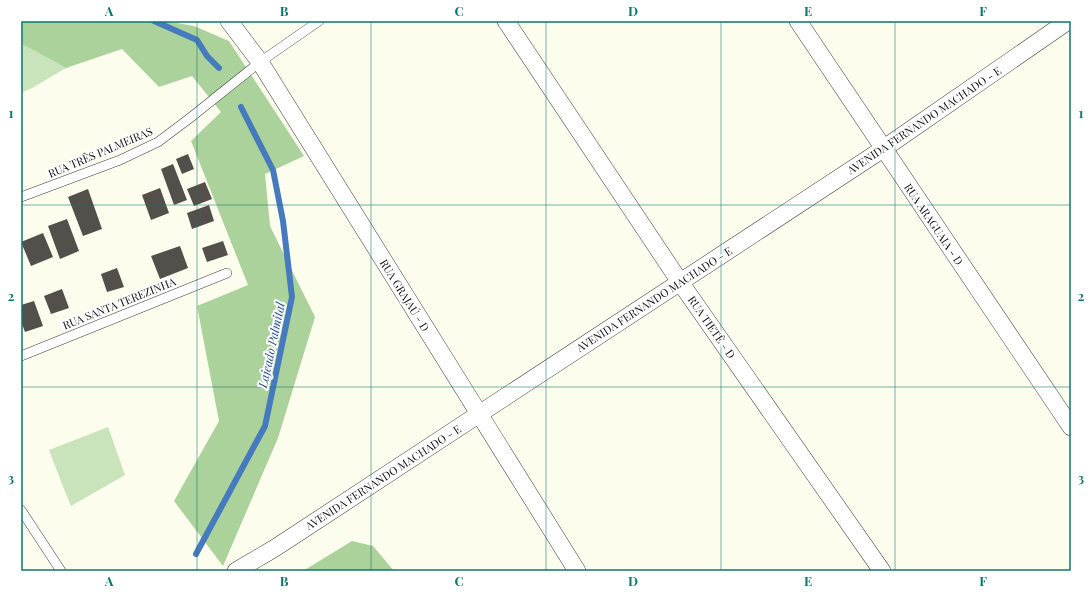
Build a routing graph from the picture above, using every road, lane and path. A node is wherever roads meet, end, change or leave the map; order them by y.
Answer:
1 (230, 21) edge
2 (319, 21) edge
3 (506, 21) edge
4 (798, 21) edge
5 (1068, 21) edge
6 (260, 62) junction
7 (883, 148) junction
8 (21, 197) edge
9 (227, 273) dead end
10 (680, 282) junction
11 (21, 356) edge
12 (479, 414) junction
13 (1071, 427) edge
14 (21, 510) edge
15 (61, 571) edge
16 (236, 571) edge
17 (577, 571) edge
18 (882, 571) edge

1 - 6 street, RUA GRAJAÚ - D
2 - 6 lane, RUA TRÊS PALMEIRAS
3 - 10 street, RUA TIETÊ - D
4 - 7 street, RUA ARAGUAIA - D
5 - 7 street, AVENIDA FERNANDO MACHADO - E
6 - 8 lane, RUA TRÊS PALMEIRAS
6 - 12 street, RUA GRAJAÚ - D
7 - 10 street, AVENIDA FERNANDO MACHADO - E
7 - 13 street, RUA ARAGUAIA - D
9 - 11 lane, RUA SANTA TEREZINHA
10 - 12 street, AVENIDA FERNANDO MACHADO - E
10 - 18 street, RUA TIETÊ - D
12 - 16 street, AVENIDA FERNANDO MACHADO - E
12 - 17 street, RUA GRAJAÚ - D
14 - 15 lane

